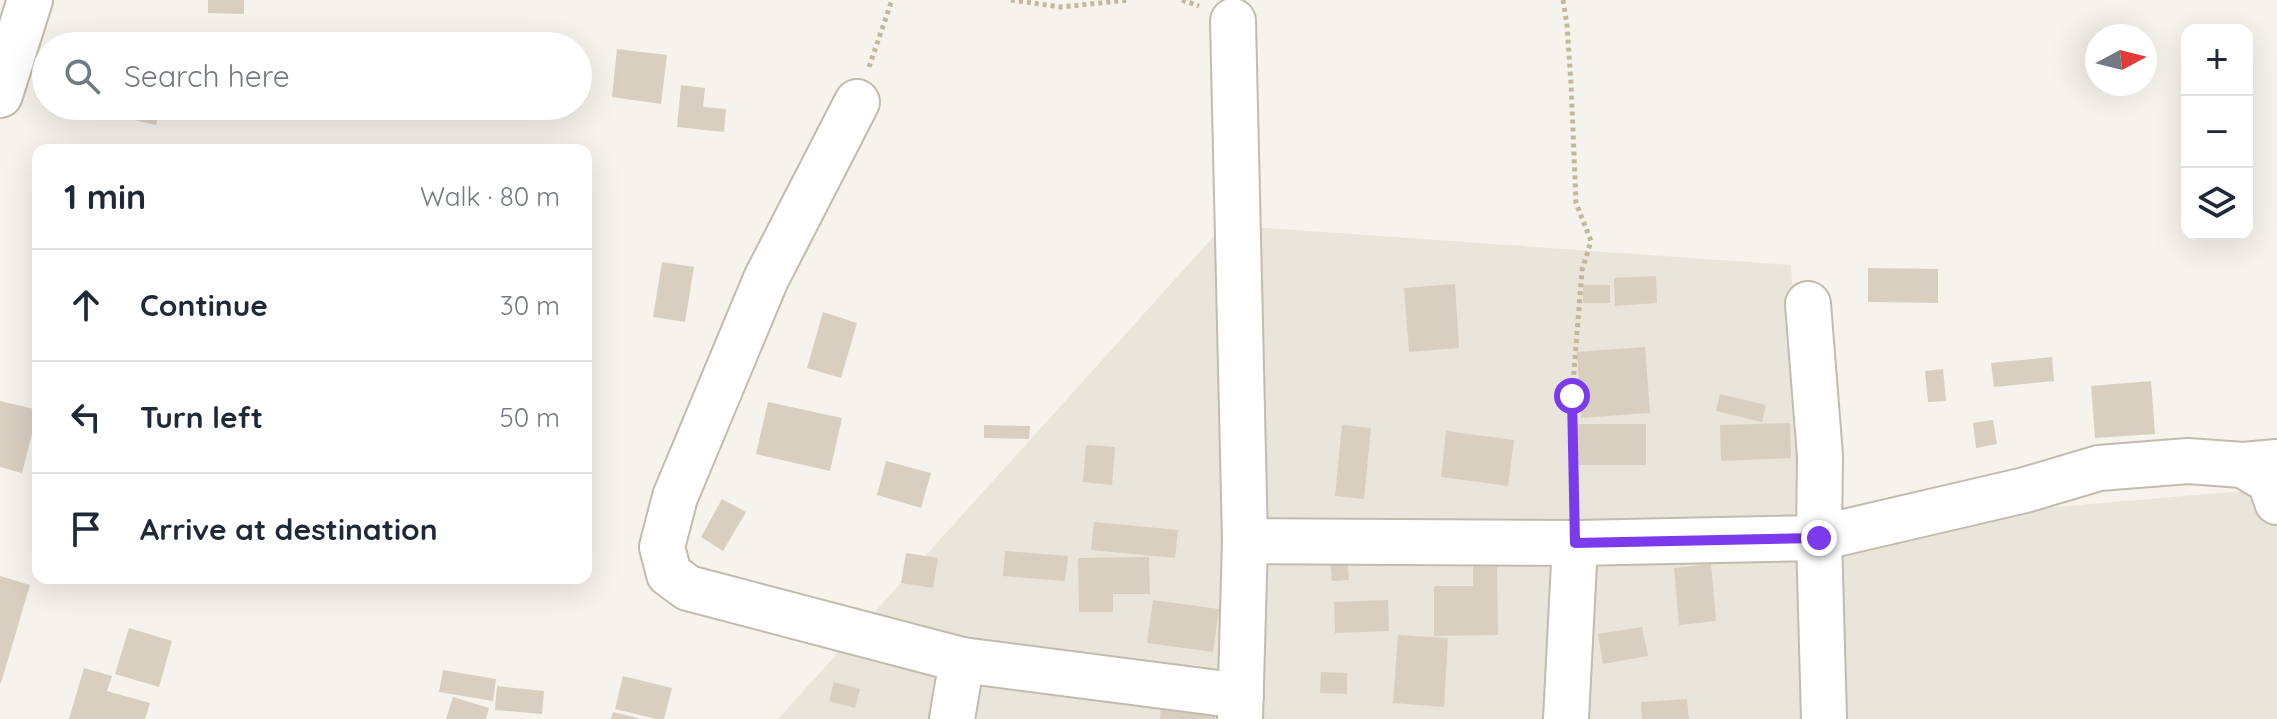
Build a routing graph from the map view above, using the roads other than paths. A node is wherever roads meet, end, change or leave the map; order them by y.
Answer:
1 (30, 0) edge
2 (1233, 21) dead end
3 (0, 95) edge
4 (857, 102) road end
5 (1808, 304) dead end
6 (2260, 463) edge
7 (2277, 502) edge
8 (1819, 538) junction
9 (1245, 541) junction
10 (1575, 543) junction
11 (962, 660) junction
12 (1241, 707) edge
13 (952, 719) edge
14 (1566, 719) edge
15 (1824, 719) edge

1 - 3 street
2 - 9 street
4 - 11 street
5 - 8 street
6 - 7 street
6 - 8 street
8 - 10 street
8 - 15 street
9 - 10 street
9 - 12 street
10 - 14 street
11 - 12 street
11 - 13 street

